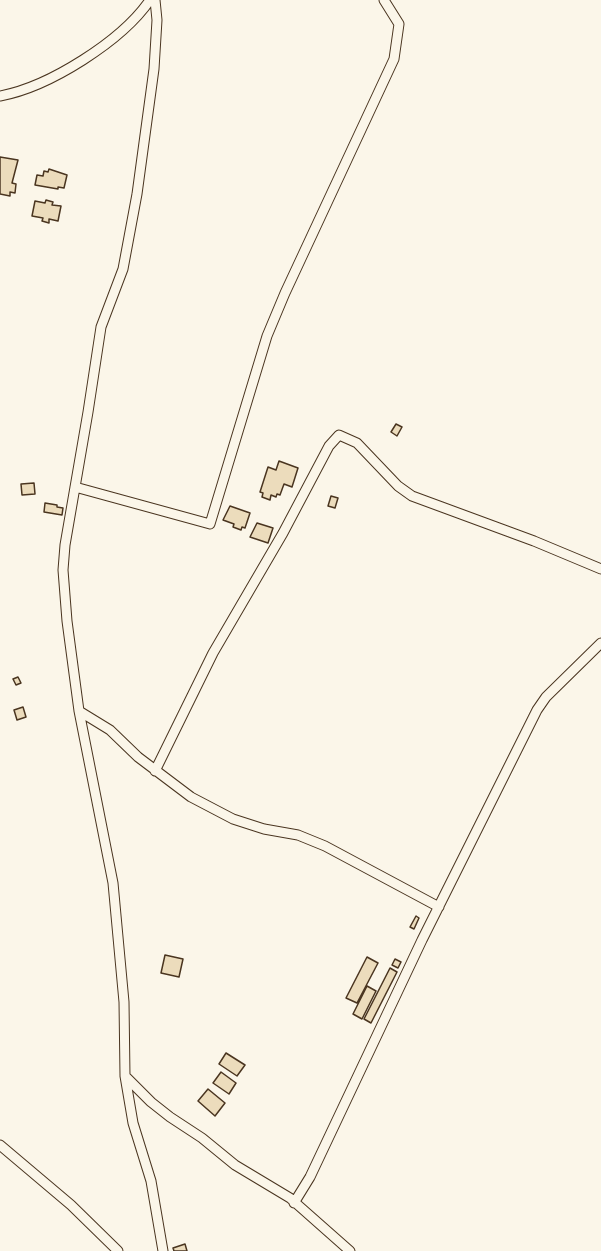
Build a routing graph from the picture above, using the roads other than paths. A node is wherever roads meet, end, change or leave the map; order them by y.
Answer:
1 (150, 0) edge
2 (155, 0) edge
3 (384, 0) edge
4 (0, 96) edge
5 (75, 487) junction
6 (601, 568) edge
7 (601, 643) edge
8 (79, 711) junction
9 (155, 771) junction
10 (439, 907) junction
11 (125, 1076) junction
12 (0, 1145) edge
13 (294, 1203) junction
14 (118, 1251) edge
15 (164, 1251) edge
16 (350, 1251) edge

1 - 4 street
2 - 5 street
3 - 5 street
5 - 8 street
6 - 9 street
7 - 10 street
8 - 9 street
8 - 11 street
9 - 10 street
10 - 13 street
11 - 13 street
11 - 15 street
12 - 14 street
13 - 16 street

